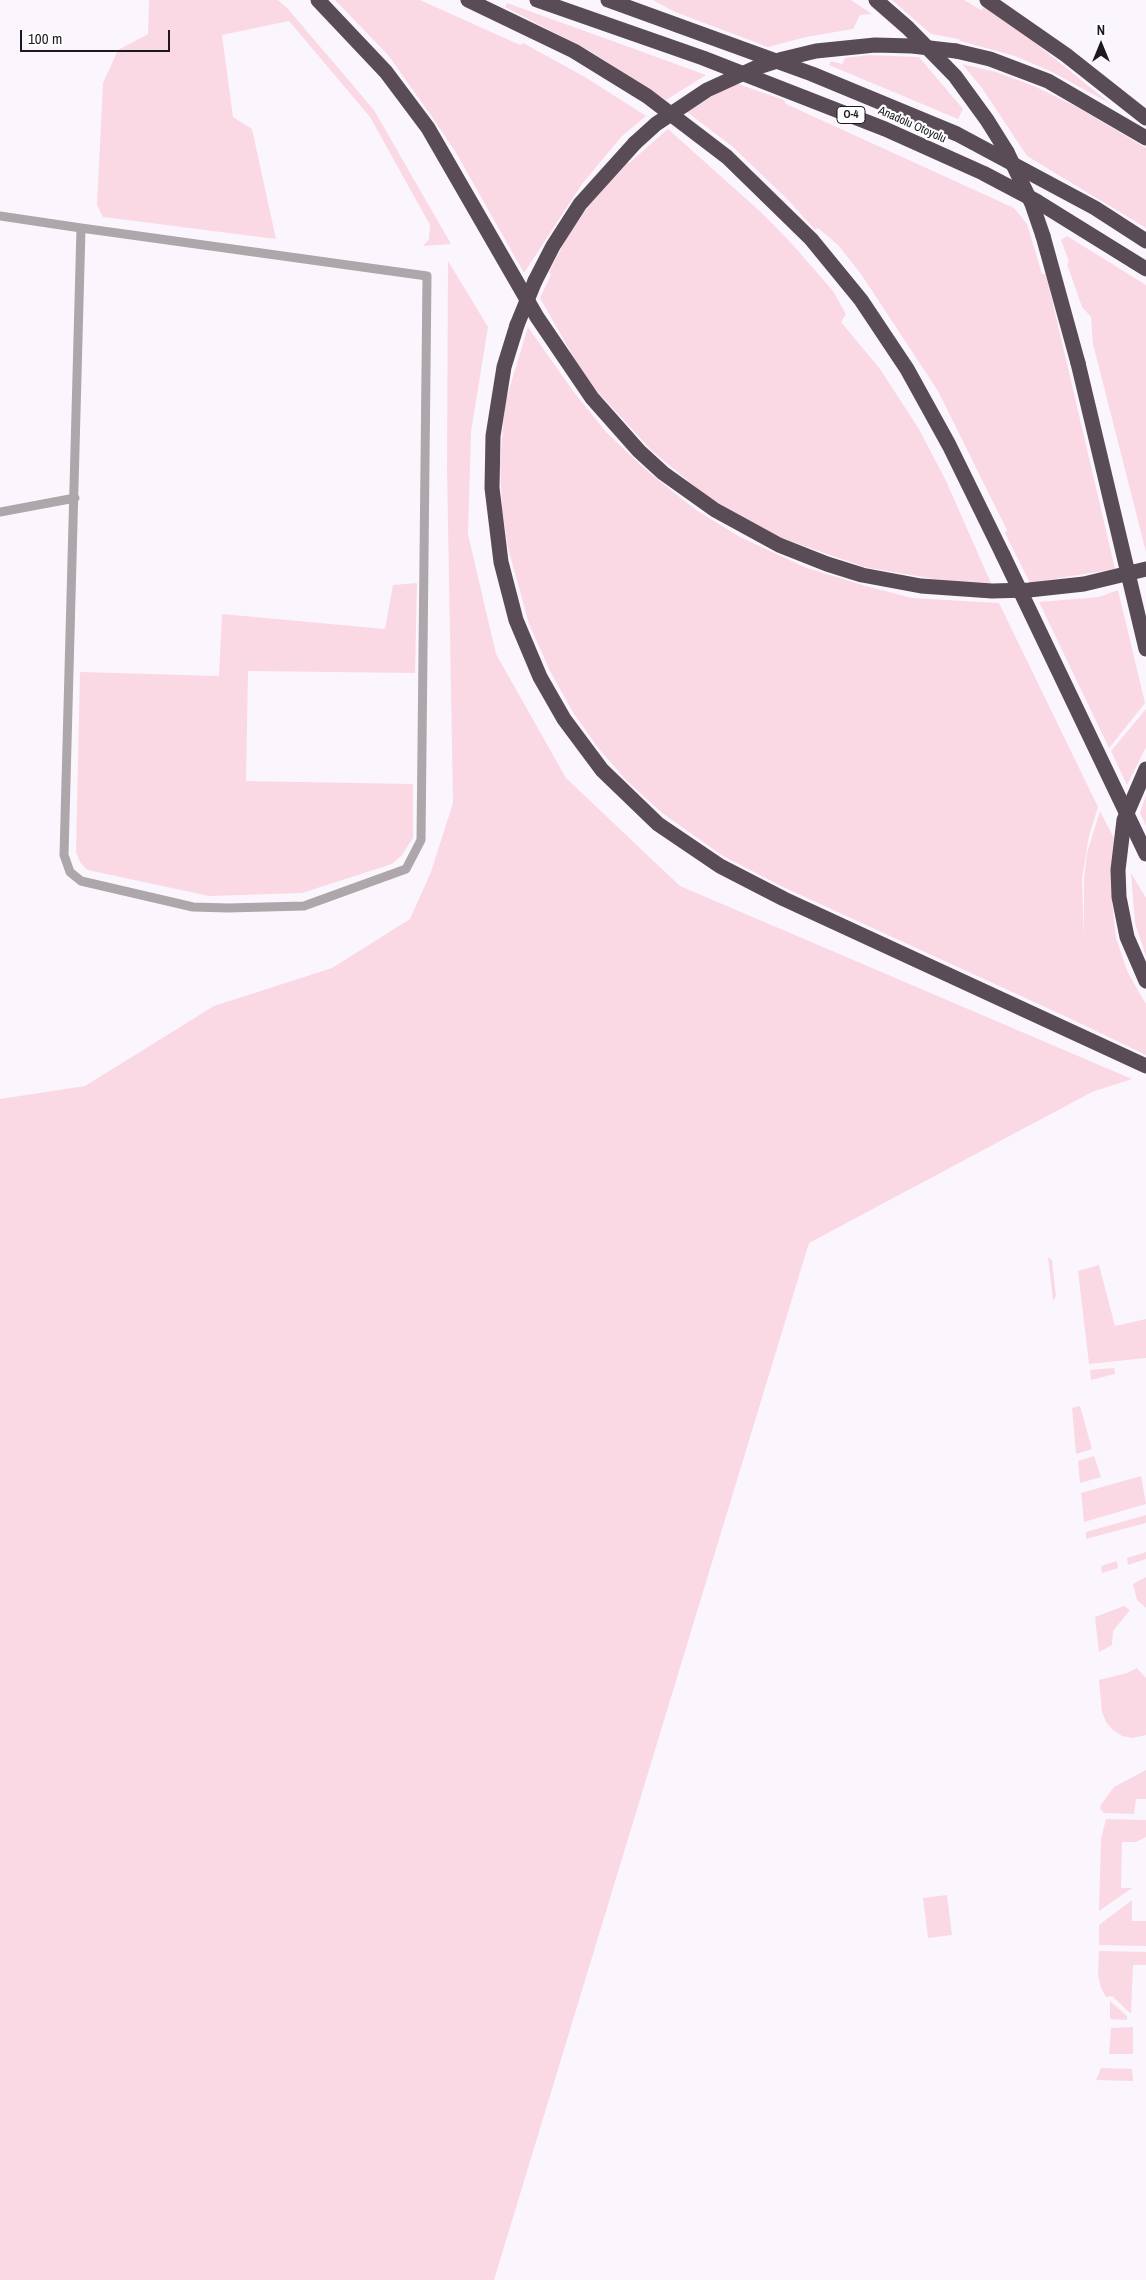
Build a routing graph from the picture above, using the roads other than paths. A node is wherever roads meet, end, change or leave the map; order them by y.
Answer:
1 (318, 0) edge
2 (468, 0) edge
3 (537, 0) edge
4 (608, 0) edge
5 (876, 0) edge
6 (987, 0) edge
7 (1146, 118) edge
8 (1146, 138) edge
9 (0, 216) edge
10 (81, 228) junction
11 (1146, 241) edge
12 (1146, 269) edge
13 (75, 498) junction
14 (0, 512) edge
15 (1146, 569) edge
16 (1146, 649) edge
17 (1146, 769) edge
18 (1146, 854) edge
19 (1146, 981) edge
20 (1146, 1066) edge

1 - 15 highway
2 - 18 highway, bridge
3 - 12 highway, Anadolu Otoyolu / O-4
4 - 11 highway, Anadolu Otoyolu / O-4
5 - 16 highway, bridge
6 - 7 highway
8 - 20 highway, bridge
9 - 10 street
10 - 13 street
10 - 13 street
13 - 14 street
17 - 19 highway

